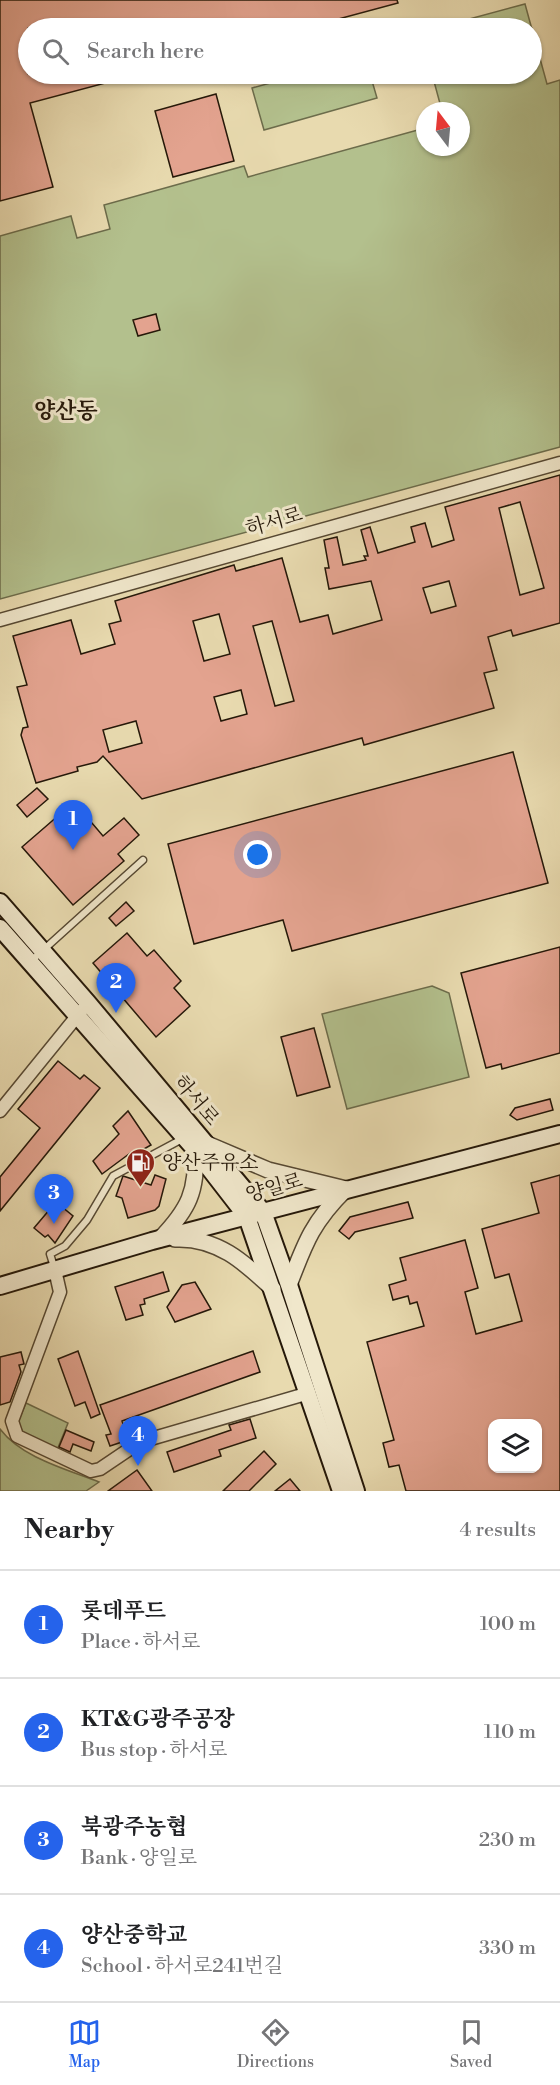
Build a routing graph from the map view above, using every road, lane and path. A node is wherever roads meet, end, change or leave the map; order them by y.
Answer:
1 (560, 463) edge
2 (0, 620) edge
3 (143, 860) dead end
4 (0, 903) edge
5 (0, 928) edge
6 (42, 951) junction
7 (29, 962) junction
8 (88, 1003) junction
9 (76, 1017) junction
10 (0, 1111) edge
11 (560, 1134) edge
12 (195, 1144) junction
13 (346, 1189) junction
14 (255, 1214) junction
15 (160, 1239) junction
16 (55, 1270) junction
17 (0, 1286) edge
18 (281, 1287) junction
19 (309, 1393) junction
20 (341, 1491) edge
21 (356, 1491) edge

1 - 2 street, 하서로
3 - 6 lane
4 - 6 main road, 하서로
5 - 7 main road, 하서로
6 - 7 lane
6 - 8 main road, 하서로
7 - 9 main road, 하서로
8 - 9 street
8 - 12 main road, 하서로
9 - 10 street
9 - 12 main road, 하서로
11 - 13 main road, 양일로
12 - 13 street
12 - 14 main road, 하서로
12 - 15 street
12 - 16 lane
13 - 14 main road, 양일로
13 - 18 street
14 - 15 main road, 양일로
14 - 18 main road, 하서로
15 - 16 main road, 양일로
15 - 18 street
16 - 17 main road, 양일로
16 - 19 street
18 - 19 main road, 하서로
18 - 21 main road, 하서로
19 - 20 main road, 하서로

